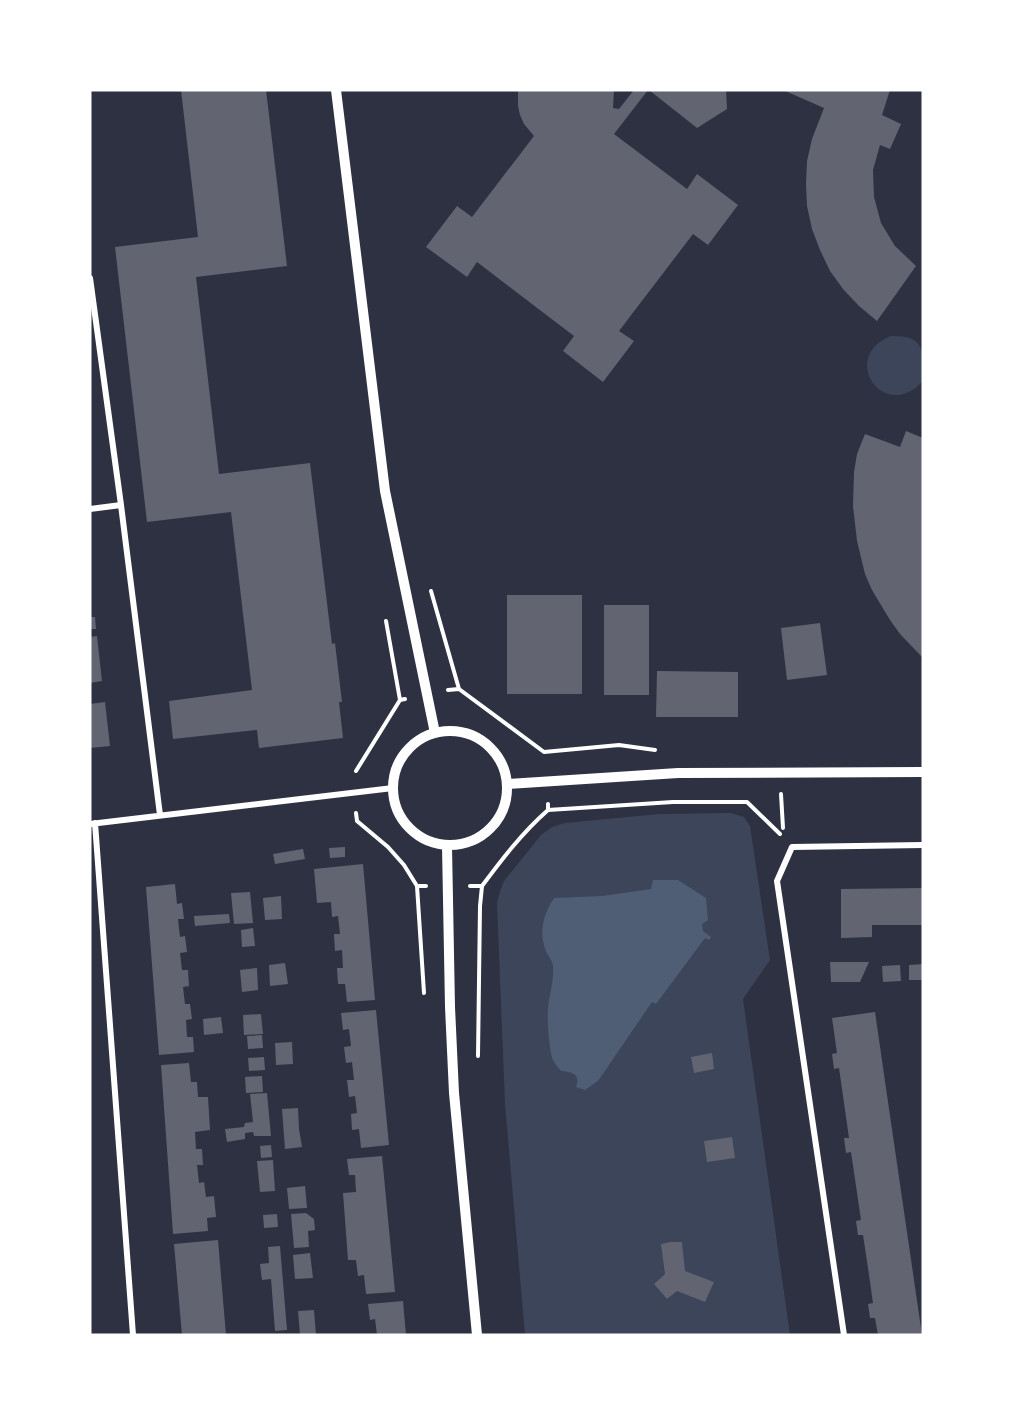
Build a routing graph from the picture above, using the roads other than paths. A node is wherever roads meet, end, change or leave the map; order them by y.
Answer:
1 (336, 90) edge
2 (90, 278) edge
3 (121, 505) junction
4 (90, 509) edge
5 (435, 733) junction
6 (923, 772) edge
7 (507, 784) junction
8 (393, 788) junction
9 (160, 815) junction
10 (92, 824) edge
11 (923, 844) edge
12 (447, 846) junction
13 (133, 1335) edge
14 (477, 1335) edge
15 (844, 1335) edge

1 - 5 street
2 - 3 street
3 - 4 street
3 - 9 street
5 - 7 street
5 - 8 street
6 - 7 street
7 - 12 street
8 - 9 street
8 - 12 street
9 - 10 street
10 - 13 street
11 - 15 street
12 - 14 street

